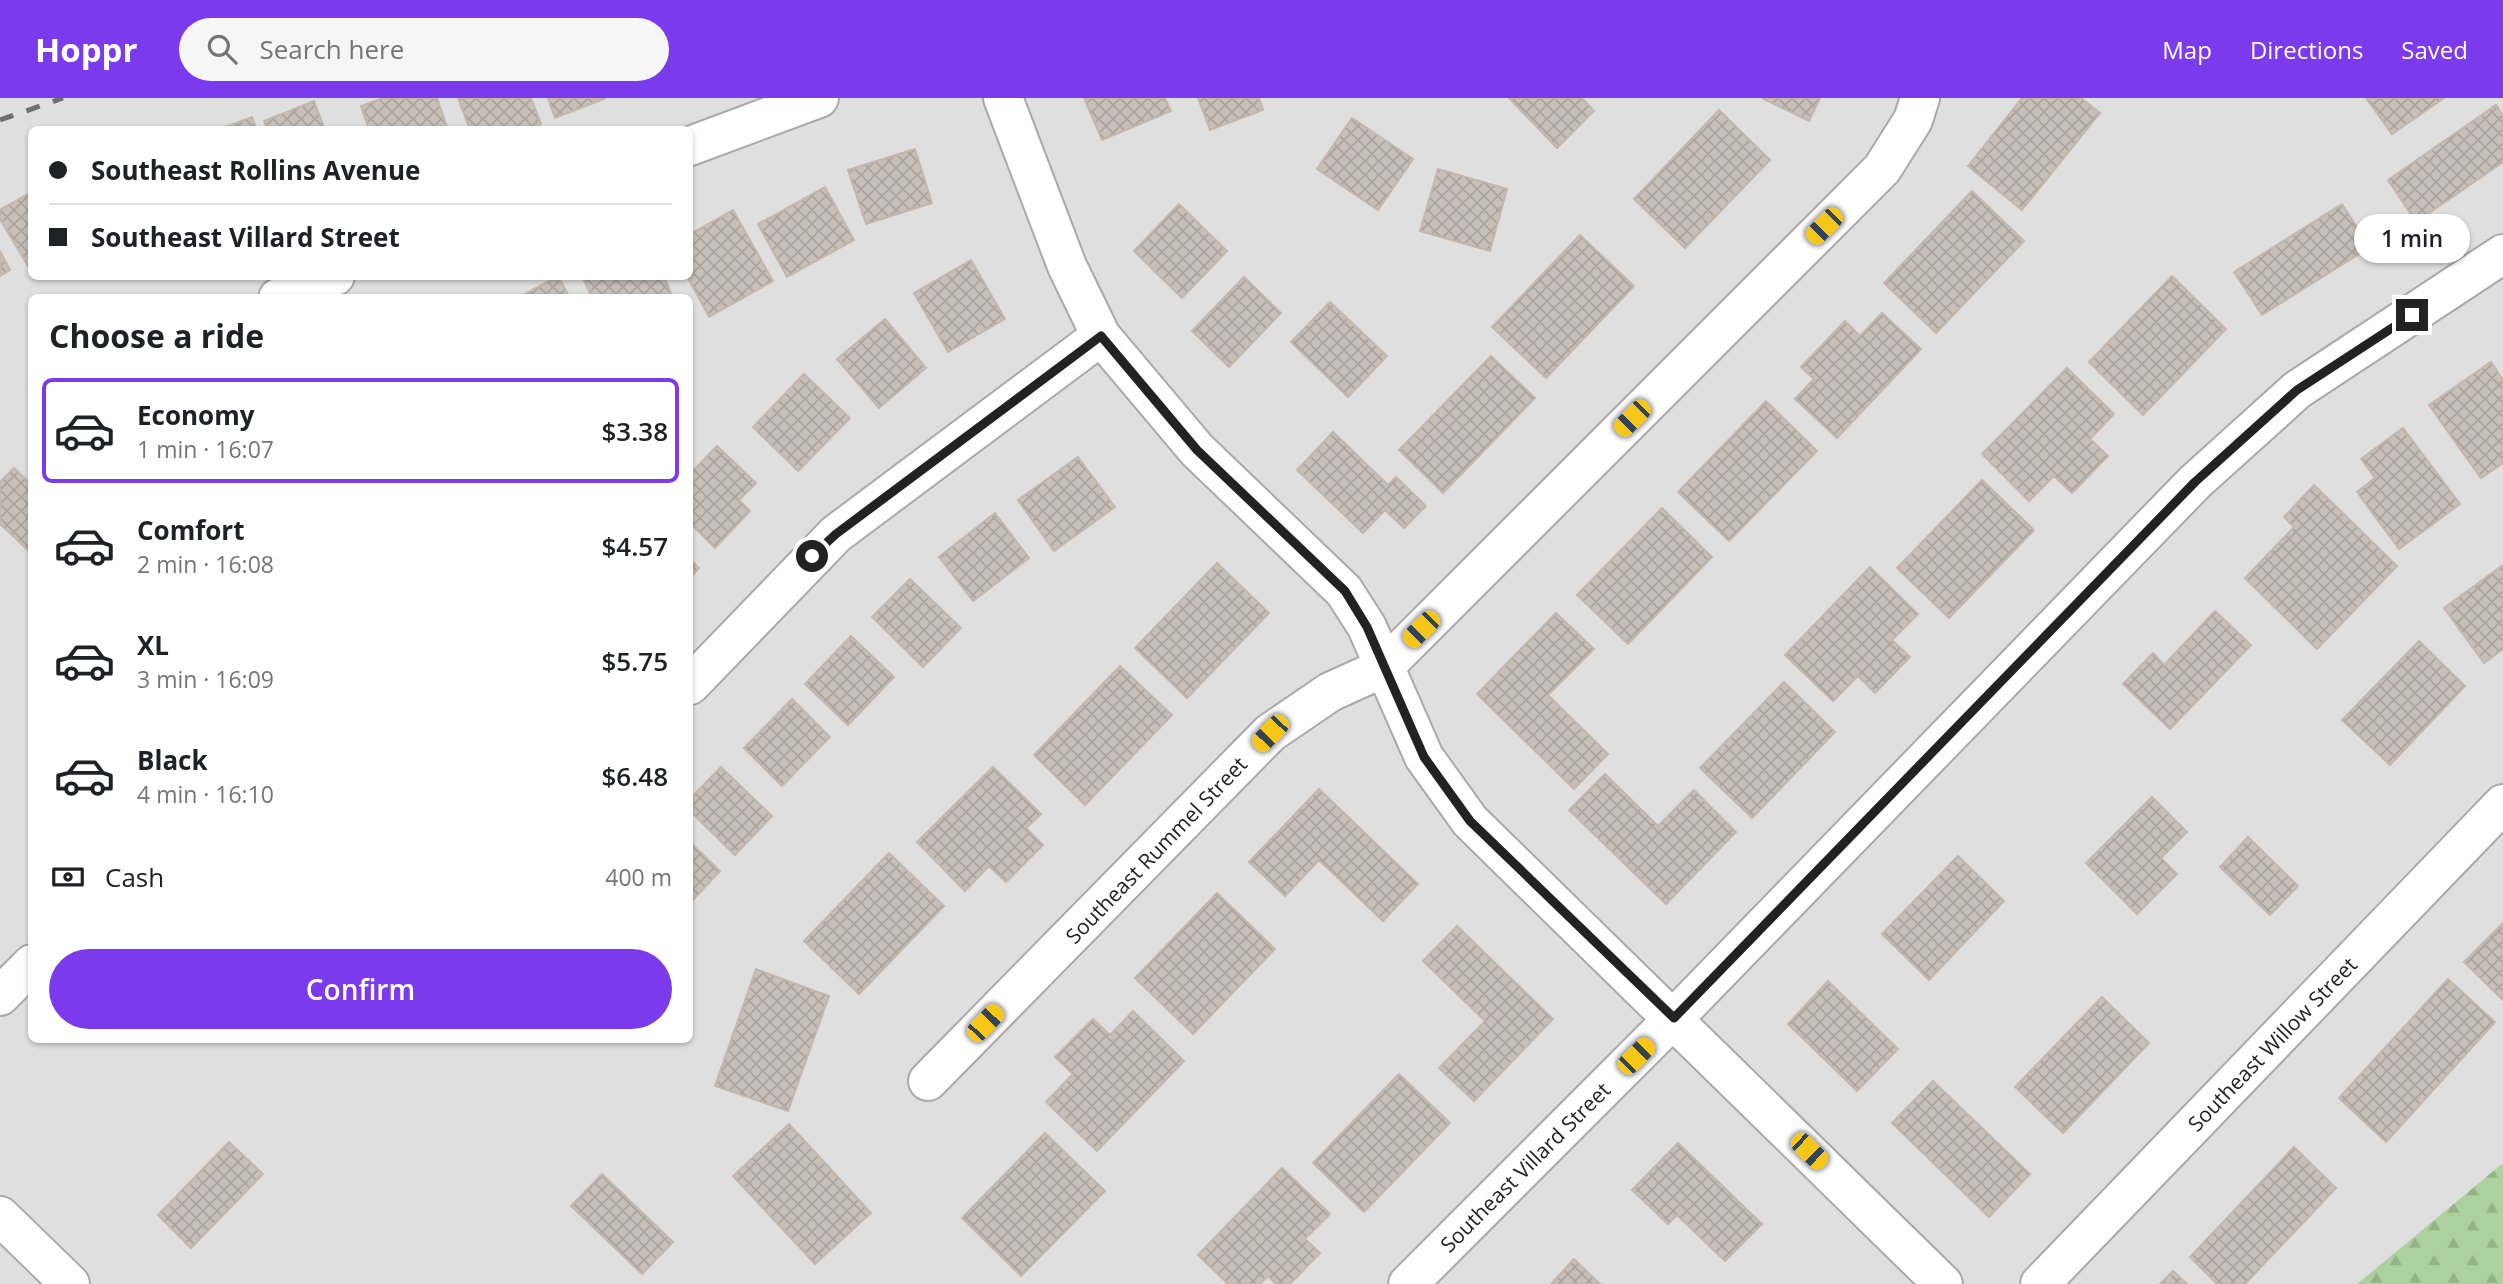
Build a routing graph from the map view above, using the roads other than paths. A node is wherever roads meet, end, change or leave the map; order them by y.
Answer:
1 (819, 98) edge
2 (1003, 98) edge
3 (1920, 98) edge
4 (693, 145) edge
5 (2503, 254) edge
6 (325, 280) edge
7 (288, 294) edge
8 (1101, 336) junction
9 (1383, 668) junction
10 (693, 682) edge
11 (2503, 804) edge
12 (28, 968) edge
13 (0, 996) edge
14 (1674, 1018) junction
15 (928, 1081) dead end
16 (0, 1216) edge
17 (70, 1284) edge
18 (1408, 1284) edge
19 (1943, 1284) edge
20 (2040, 1284) edge

1 - 4 street
2 - 8 street
3 - 9 street, Southeast Rummel Street
5 - 14 street, Southeast Villard Street
6 - 7 street
8 - 9 street
8 - 10 street
9 - 14 street
9 - 15 street, Southeast Rummel Street
11 - 20 street, Southeast Willow Street
12 - 13 street
14 - 18 street, Southeast Villard Street
14 - 19 street
16 - 17 street

